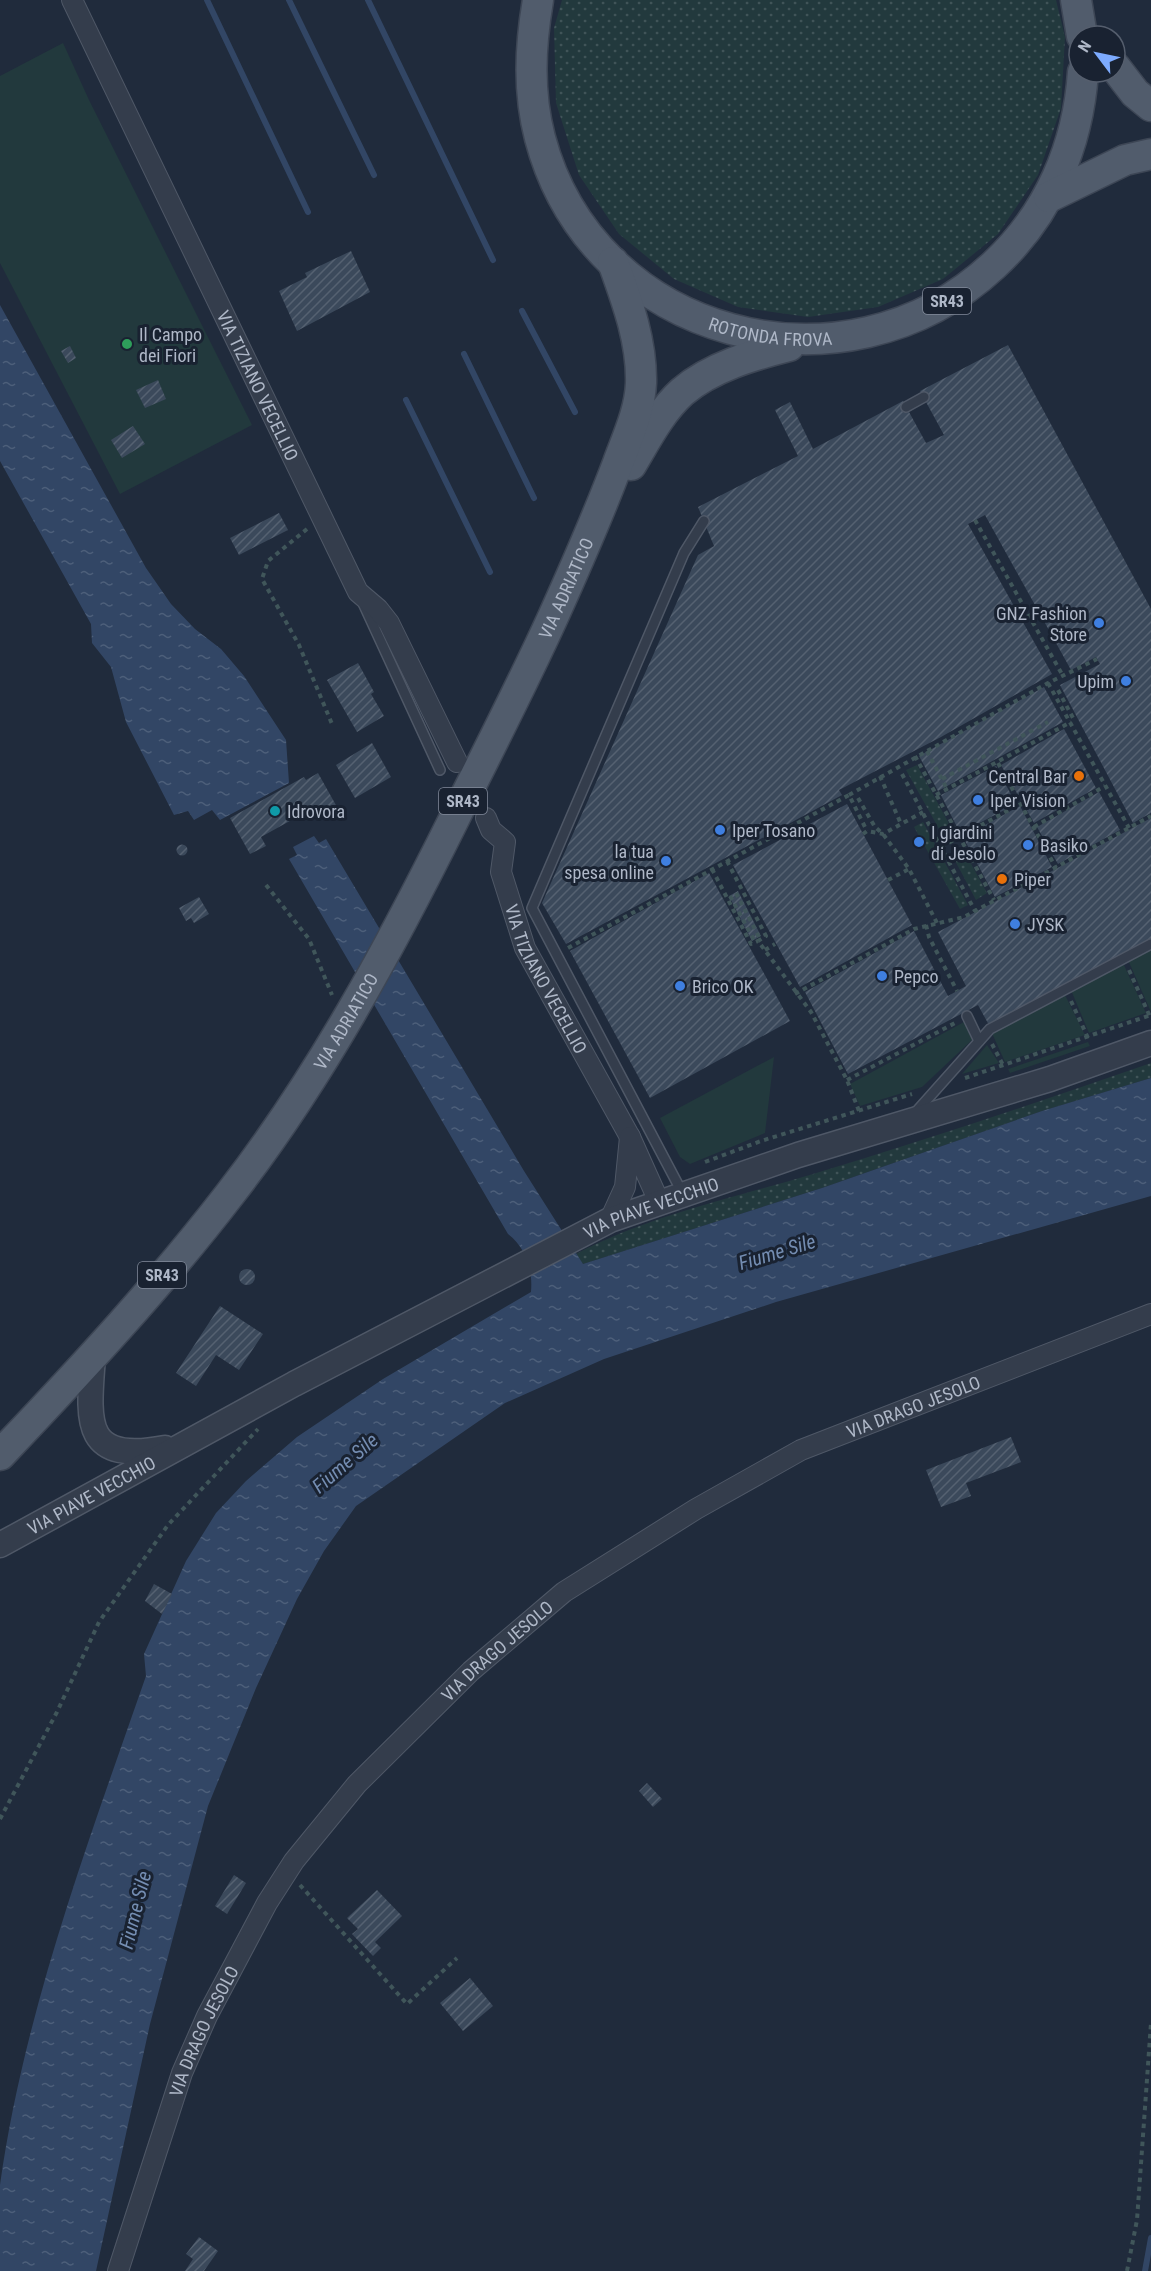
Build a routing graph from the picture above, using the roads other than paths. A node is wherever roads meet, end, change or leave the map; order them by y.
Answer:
1 (72, 0) edge
2 (538, 0) edge
3 (1077, 3) edge
4 (1080, 24) edge
5 (1089, 24) edge
6 (1127, 83) edge
7 (1082, 84) edge
8 (1151, 106) edge
9 (1151, 154) edge
10 (1049, 197) junction
11 (613, 262) junction
12 (807, 341) junction
13 (924, 397) dead end
14 (906, 407) dead end
15 (704, 521) dead end
16 (595, 524) junction
17 (448, 766) dead end
18 (486, 818) dead end
19 (1151, 944) edge
20 (967, 1016) road end
21 (983, 1037) junction
22 (1151, 1043) edge
23 (906, 1124) junction
24 (630, 1137) junction
25 (684, 1196) junction
26 (660, 1204) junction
27 (610, 1220) junction
28 (1151, 1314) edge
29 (93, 1357) junction
30 (182, 1445) junction
31 (0, 1455) edge
32 (0, 1545) edge
33 (118, 2271) edge

1 - 17 street, VIA TIZIANO VECELLIO
2 - 11 main road, ROTONDA FROVA / SR43
3 - 4 main road
3 - 5 main road
6 - 8 main road
7 - 10 main road, ROTONDA FROVA / SR43
9 - 10 main road, SR43
10 - 12 main road, ROTONDA FROVA / SR43
11 - 12 main road, ROTONDA FROVA / SR43
11 - 16 main road, VIA ADRIATICO / SR43
12 - 16 main road, VIA ADRIATICO / SR43
13 - 14 lane
15 - 25 lane
16 - 29 main road, VIA ADRIATICO / SR43
18 - 24 street, VIA TIZIANO VECELLIO
19 - 21 lane
20 - 21 lane
21 - 23 lane
22 - 23 street, VIA PIAVE VECCHIO
23 - 25 street, VIA PIAVE VECCHIO
24 - 26 street, VIA TIZIANO VECELLIO
24 - 27 street
25 - 26 street, VIA PIAVE VECCHIO
26 - 27 street, VIA PIAVE VECCHIO
27 - 30 street, VIA PIAVE VECCHIO
28 - 33 street, VIA DRAGO JESOLO
29 - 30 street, VIA PIAVE VECCHIO
29 - 31 main road, VIA ADRIATICO / SR43
30 - 32 street, VIA PIAVE VECCHIO

